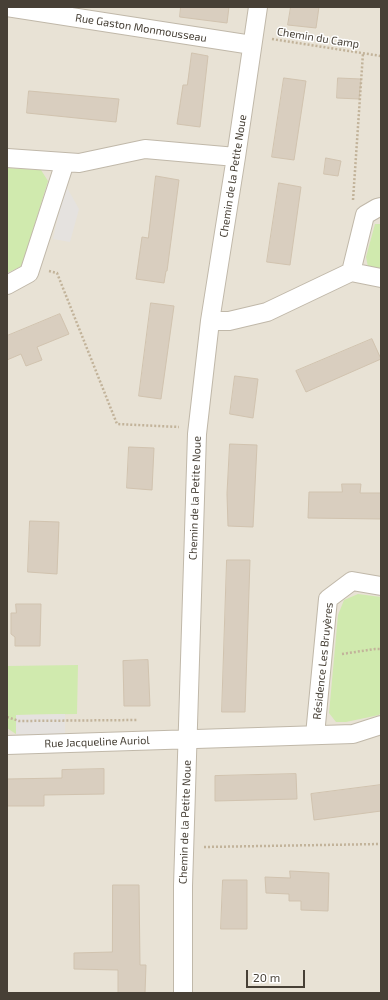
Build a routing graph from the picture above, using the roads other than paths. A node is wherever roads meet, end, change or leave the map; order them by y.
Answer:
1 (7, 7) edge
2 (258, 7) edge
3 (253, 41) junction
4 (236, 156) junction
5 (7, 158) edge
6 (65, 162) junction
7 (373, 211) edge
8 (351, 272) junction
9 (381, 278) edge
10 (7, 285) edge
11 (210, 321) junction
12 (381, 586) edge
13 (381, 726) edge
14 (315, 735) junction
15 (188, 739) junction
16 (7, 745) edge
17 (183, 993) edge

1 - 3 street, Rue Gaston Monmousseau
2 - 3 street, Chemin de la Petite Noue
3 - 4 street, Chemin de la Petite Noue
4 - 6 street
4 - 11 street, Chemin de la Petite Noue
5 - 6 street
6 - 10 street
7 - 8 street
8 - 9 street
8 - 11 street
11 - 15 street, Chemin de la Petite Noue
12 - 14 street, Résidence Les Bruyères
13 - 14 street, Résidence Les Bruyères
14 - 15 street, Résidence Les Bruyères
15 - 16 street, Rue Jacqueline Auriol
15 - 17 street, Chemin de la Petite Noue

